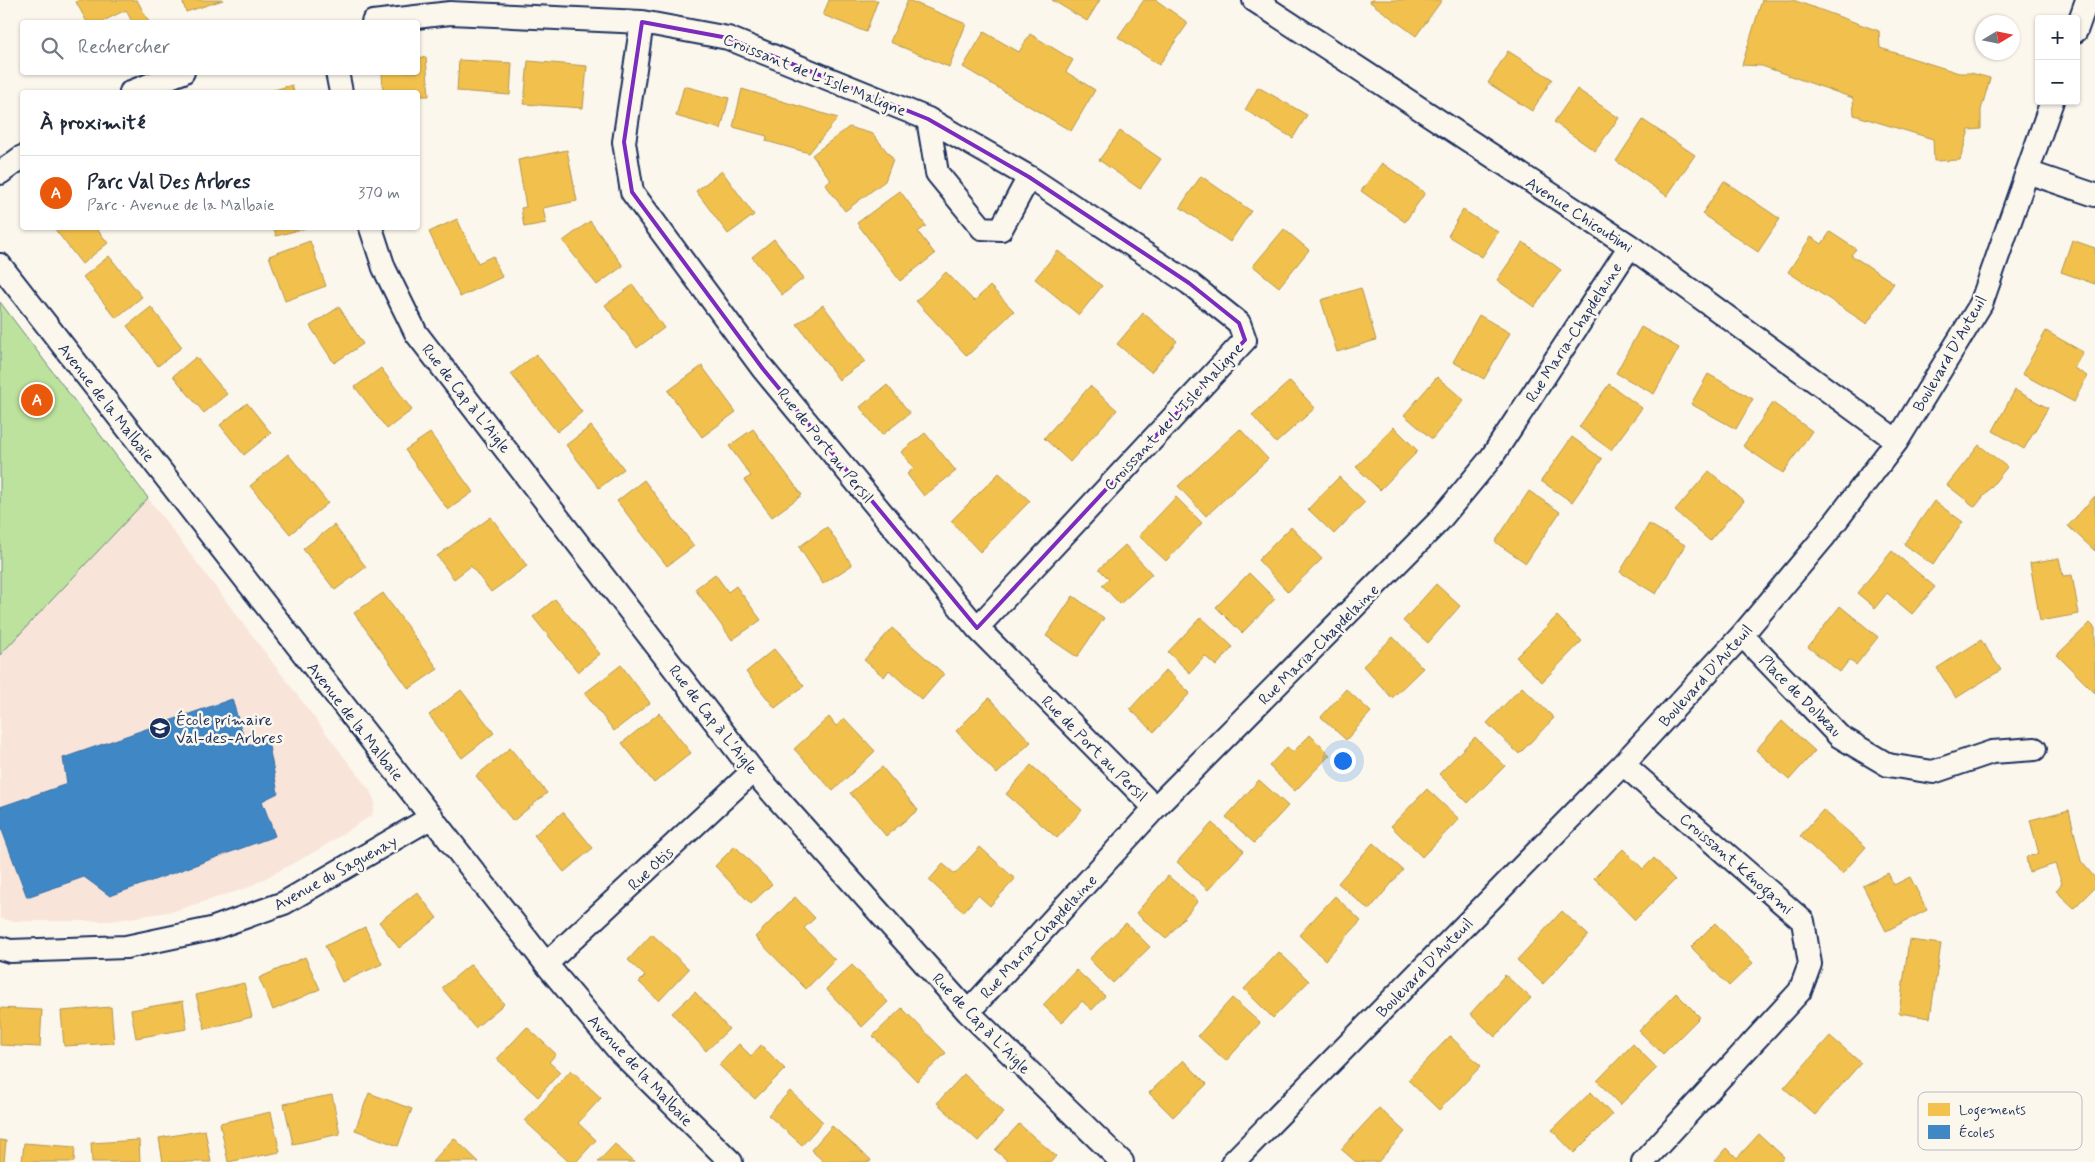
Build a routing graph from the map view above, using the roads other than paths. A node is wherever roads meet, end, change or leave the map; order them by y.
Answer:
1 (1254, 0) edge
2 (2087, 0) edge
3 (388, 20) edge
4 (2080, 20) edge
5 (642, 22) junction
6 (175, 75) edge
7 (338, 75) edge
8 (136, 90) edge
9 (341, 90) edge
10 (2051, 105) edge
11 (928, 119) junction
12 (20, 159) edge
13 (2027, 172) junction
14 (0, 173) edge
15 (1029, 176) junction
16 (2095, 195) edge
17 (372, 230) edge
18 (1630, 246) junction
19 (0, 265) edge
20 (1897, 441) junction
21 (976, 628) junction
22 (1742, 635) junction
23 (2035, 749) dead end
24 (1623, 764) junction
25 (753, 771) junction
26 (1155, 808) junction
27 (432, 818) junction
28 (0, 948) edge
29 (546, 964) junction
30 (968, 1012) junction
31 (730, 1162) edge
32 (1122, 1162) edge
33 (1233, 1162) edge
34 (1644, 1162) edge

1 - 18 street, Avenue Chicoutimi
2 - 4 street
3 - 5 street, Croissant de L'Isle Maligne
5 - 11 street, Croissant de L'Isle Maligne
5 - 21 street, Rue de Port au Persil
6 - 8 street
7 - 9 street
10 - 13 street, Boulevard D'Auteuil
11 - 15 street, Croissant de L'Isle Maligne
11 - 15 street, Croissant de L'Isle Maligne
12 - 14 street
13 - 16 street
13 - 20 street, Boulevard D'Auteuil
15 - 21 street, Croissant de L'Isle Maligne
17 - 25 street, Rue de Cap à L'Aigle
18 - 20 street, Avenue Chicoutimi
18 - 26 street, Rue Maria-Chapdelaine
19 - 27 street, Avenue de la Malbaie
20 - 22 street, Boulevard D'Auteuil
21 - 26 street, Rue de Port au Persil
22 - 23 street, Place de Dolbeau
22 - 24 street, Boulevard D'Auteuil
24 - 33 street, Boulevard D'Auteuil
24 - 34 street, Croissant Kénogami
25 - 29 street, Rue Otis
25 - 30 street, Rue de Cap à L'Aigle
26 - 30 street, Rue Maria-Chapdelaine
27 - 28 street, Avenue du Saguenay
27 - 29 street, Avenue de la Malbaie
29 - 31 street, Avenue de la Malbaie
30 - 32 street, Rue de Cap à L'Aigle

